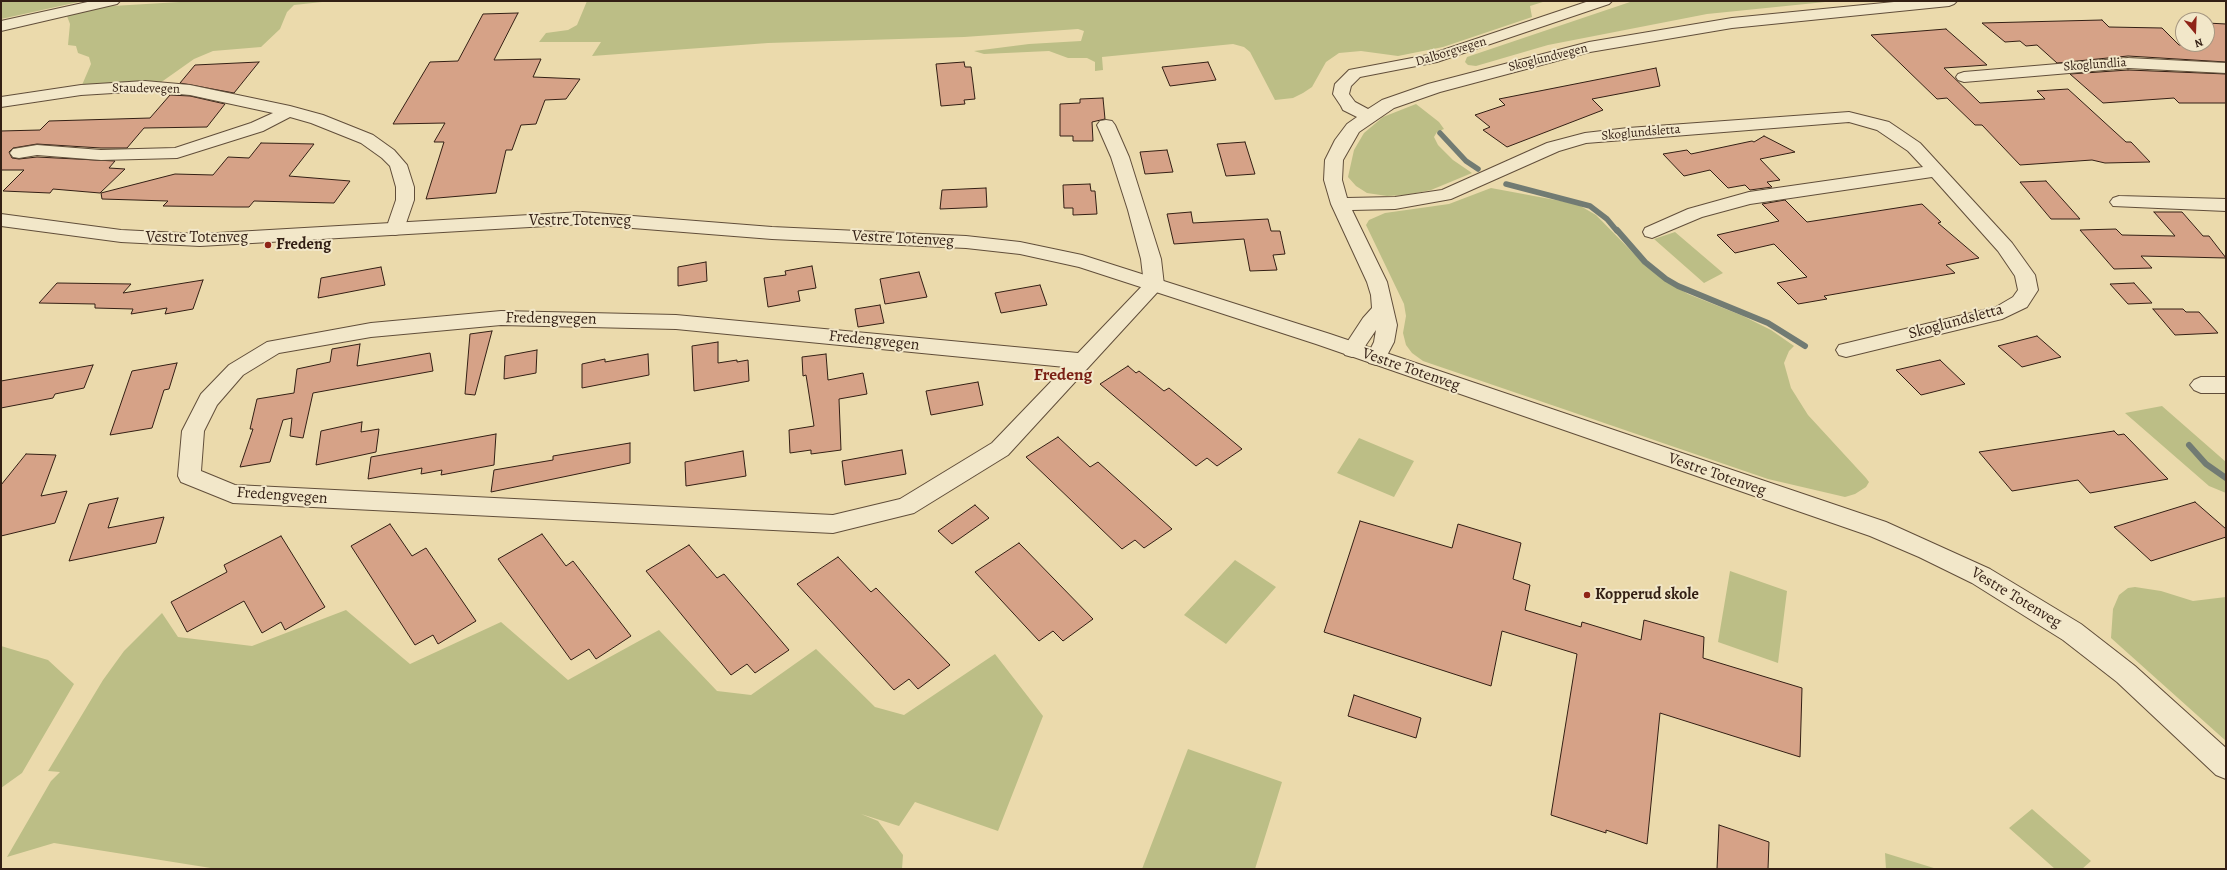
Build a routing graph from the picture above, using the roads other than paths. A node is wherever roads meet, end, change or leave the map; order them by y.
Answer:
1 (110, 1) edge
2 (1604, 1) edge
3 (1949, 1) edge
4 (1, 26) edge
5 (2226, 68) edge
6 (1964, 77) dead end
7 (1, 102) edge
8 (290, 111) junction
9 (1369, 116) junction
10 (1106, 125) dead end
11 (19, 153) dead end
12 (1936, 171) junction
13 (2119, 202) dead end
14 (1340, 204) junction
15 (2226, 205) edge
16 (1, 220) edge
17 (395, 229) junction
18 (1652, 232) dead end
19 (1154, 285) junction
20 (1382, 310) junction
21 (1352, 350) junction
22 (1846, 350) dead end
23 (1376, 358) junction
24 (1081, 361) junction
25 (2226, 384) edge
26 (2201, 385) dead end
27 (2226, 766) edge

1 - 4 street
2 - 9 street, Dalborgvegen
3 - 9 street, Skoglundvegen
5 - 6 street, Skoglundlia
7 - 8 street, Staudevegen
8 - 11 street
8 - 17 street, Staudevegen
9 - 14 street, Skoglundvegen
10 - 19 street
12 - 14 street, Skoglundsletta
12 - 18 street
12 - 22 street, Skoglundsletta
13 - 15 street
14 - 20 street, Skoglundvegen
16 - 17 street, Vestre Totenveg
17 - 19 street, Vestre Totenveg
19 - 21 street, Vestre Totenveg
19 - 24 street, Fredengvegen
20 - 21 street
20 - 23 street, Skoglundvegen
21 - 23 street, Vestre Totenveg
23 - 27 street, Vestre Totenveg
24 - 24 street, Fredengvegen
25 - 26 street

